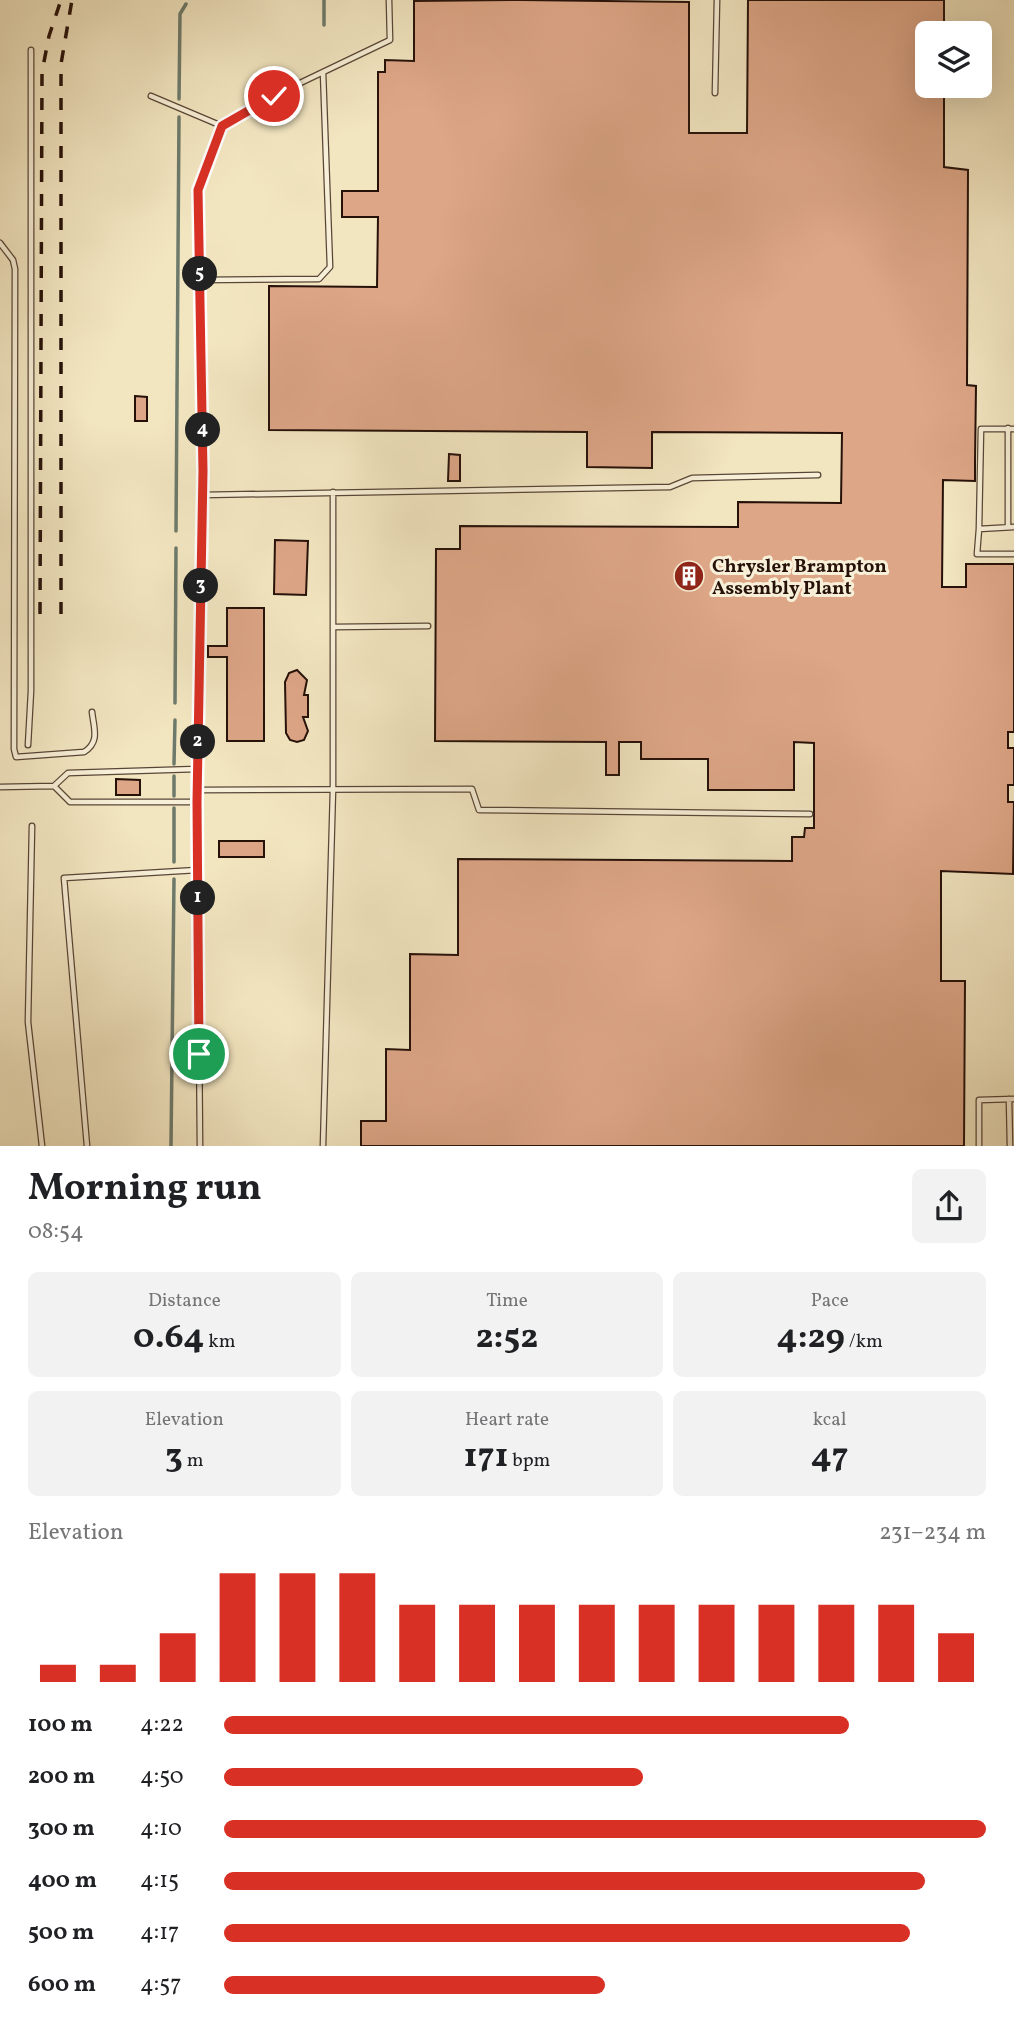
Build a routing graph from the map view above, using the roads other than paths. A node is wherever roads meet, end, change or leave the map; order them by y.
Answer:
1 (389, 0) edge
2 (717, 0) edge
3 (31, 50) dead end
4 (323, 72) junction
5 (715, 93) dead end
6 (151, 96) dead end
7 (222, 126) junction
8 (0, 243) edge
9 (200, 280) junction
10 (1011, 428) edge
11 (818, 475) dead end
12 (333, 492) junction
13 (203, 495) junction
14 (1011, 527) edge
15 (979, 529) junction
16 (1014, 554) edge
17 (428, 625) dead end
18 (333, 627) junction
19 (92, 712) dead end
20 (28, 745) dead end
21 (197, 769) junction
22 (54, 786) junction
23 (0, 787) edge
24 (333, 789) junction
25 (200, 790) junction
26 (197, 802) junction
27 (810, 814) dead end
28 (32, 826) dead end
29 (197, 870) junction
30 (1012, 1099) edge
31 (42, 1146) edge
32 (87, 1146) edge
33 (200, 1146) edge
34 (323, 1146) edge
35 (979, 1146) edge
36 (1010, 1146) edge

1 - 4 lane
2 - 5 lane
3 - 20 lane
4 - 7 lane
4 - 9 lane
6 - 7 lane
7 - 9 lane
8 - 19 lane
9 - 13 lane, bridge
10 - 14 lane
10 - 15 lane
11 - 12 lane
12 - 13 lane
12 - 18 lane
13 - 21 lane
14 - 15 lane
15 - 16 lane
17 - 18 lane
18 - 24 lane
21 - 22 lane
21 - 25 lane
22 - 23 lane
22 - 26 lane
24 - 25 lane
24 - 27 lane
24 - 34 lane
25 - 26 lane
26 - 29 lane
28 - 31 lane
29 - 32 lane
29 - 33 lane
30 - 35 lane
30 - 36 lane

